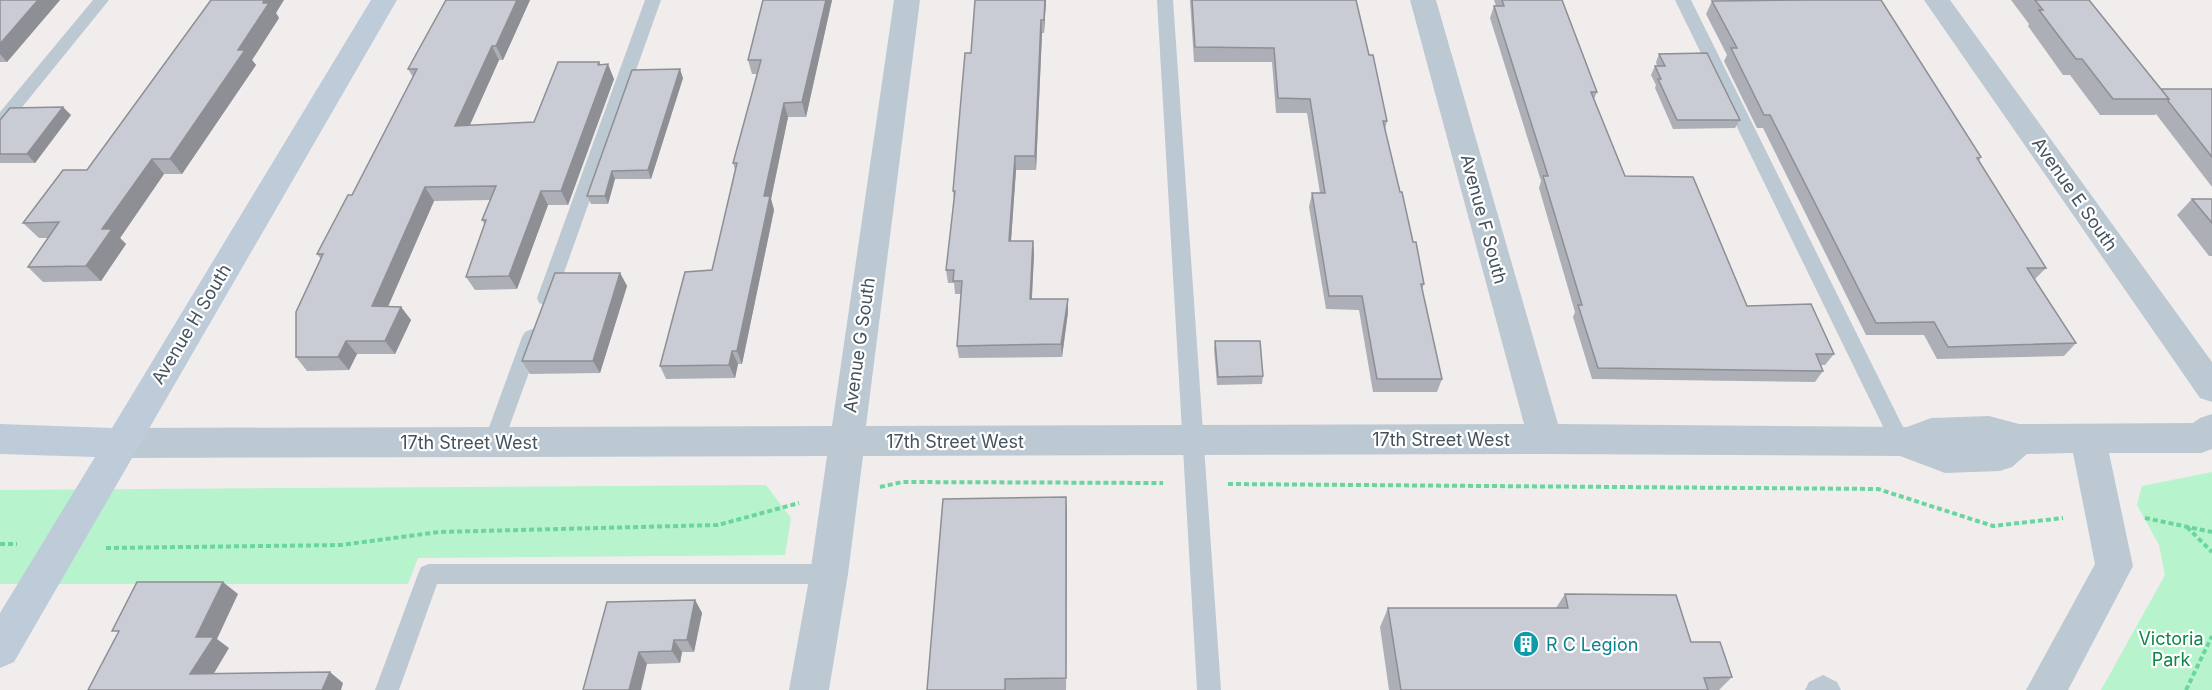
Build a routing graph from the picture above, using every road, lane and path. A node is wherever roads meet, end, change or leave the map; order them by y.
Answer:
1 (101, 0) edge
2 (384, 0) edge
3 (653, 0) edge
4 (907, 0) edge
5 (1165, 0) edge
6 (1423, 0) edge
7 (1683, 0) edge
8 (1937, 0) edge
9 (0, 123) edge
10 (2212, 388) edge
11 (2212, 428) edge
12 (2088, 438) junction
13 (1545, 439) junction
14 (0, 440) edge
15 (1193, 440) junction
16 (494, 441) junction
17 (845, 442) junction
18 (1905, 442) junction
19 (121, 443) junction
20 (1196, 484) junction
21 (839, 495) junction
22 (2054, 518) dead end
23 (2212, 532) edge
24 (0, 544) edge
25 (62, 545) junction
26 (2212, 552) edge
27 (829, 574) junction
28 (2212, 636) edge
29 (0, 649) edge
30 (387, 690) edge
31 (809, 690) edge
32 (1209, 690) edge
33 (1817, 690) edge
34 (1829, 690) edge
35 (2046, 690) edge
36 (2186, 690) edge

1 - 9 lane
2 - 19 street, Avenue H South
3 - 16 lane
4 - 17 street, Avenue G South
5 - 15 lane
6 - 13 street, Avenue F South
7 - 18 lane
8 - 10 street, Avenue E South
11 - 12 street, 17th Street West
12 - 18 street, 17th Street West
12 - 35 street
13 - 15 street, 17th Street West
13 - 18 street, 17th Street West
14 - 19 street, 17th Street West
15 - 17 street, 17th Street West
15 - 20 lane
16 - 17 street, 17th Street West
16 - 19 street, 17th Street West
17 - 21 street, Avenue G South
19 - 25 street, Avenue H South
20 - 21 path
20 - 22 path
20 - 32 lane
21 - 25 path
21 - 27 street, Avenue G South
23 - 26 path
24 - 25 path
25 - 29 street, Avenue H South
27 - 30 lane
27 - 31 street, Avenue G South
28 - 36 path
33 - 34 lane

